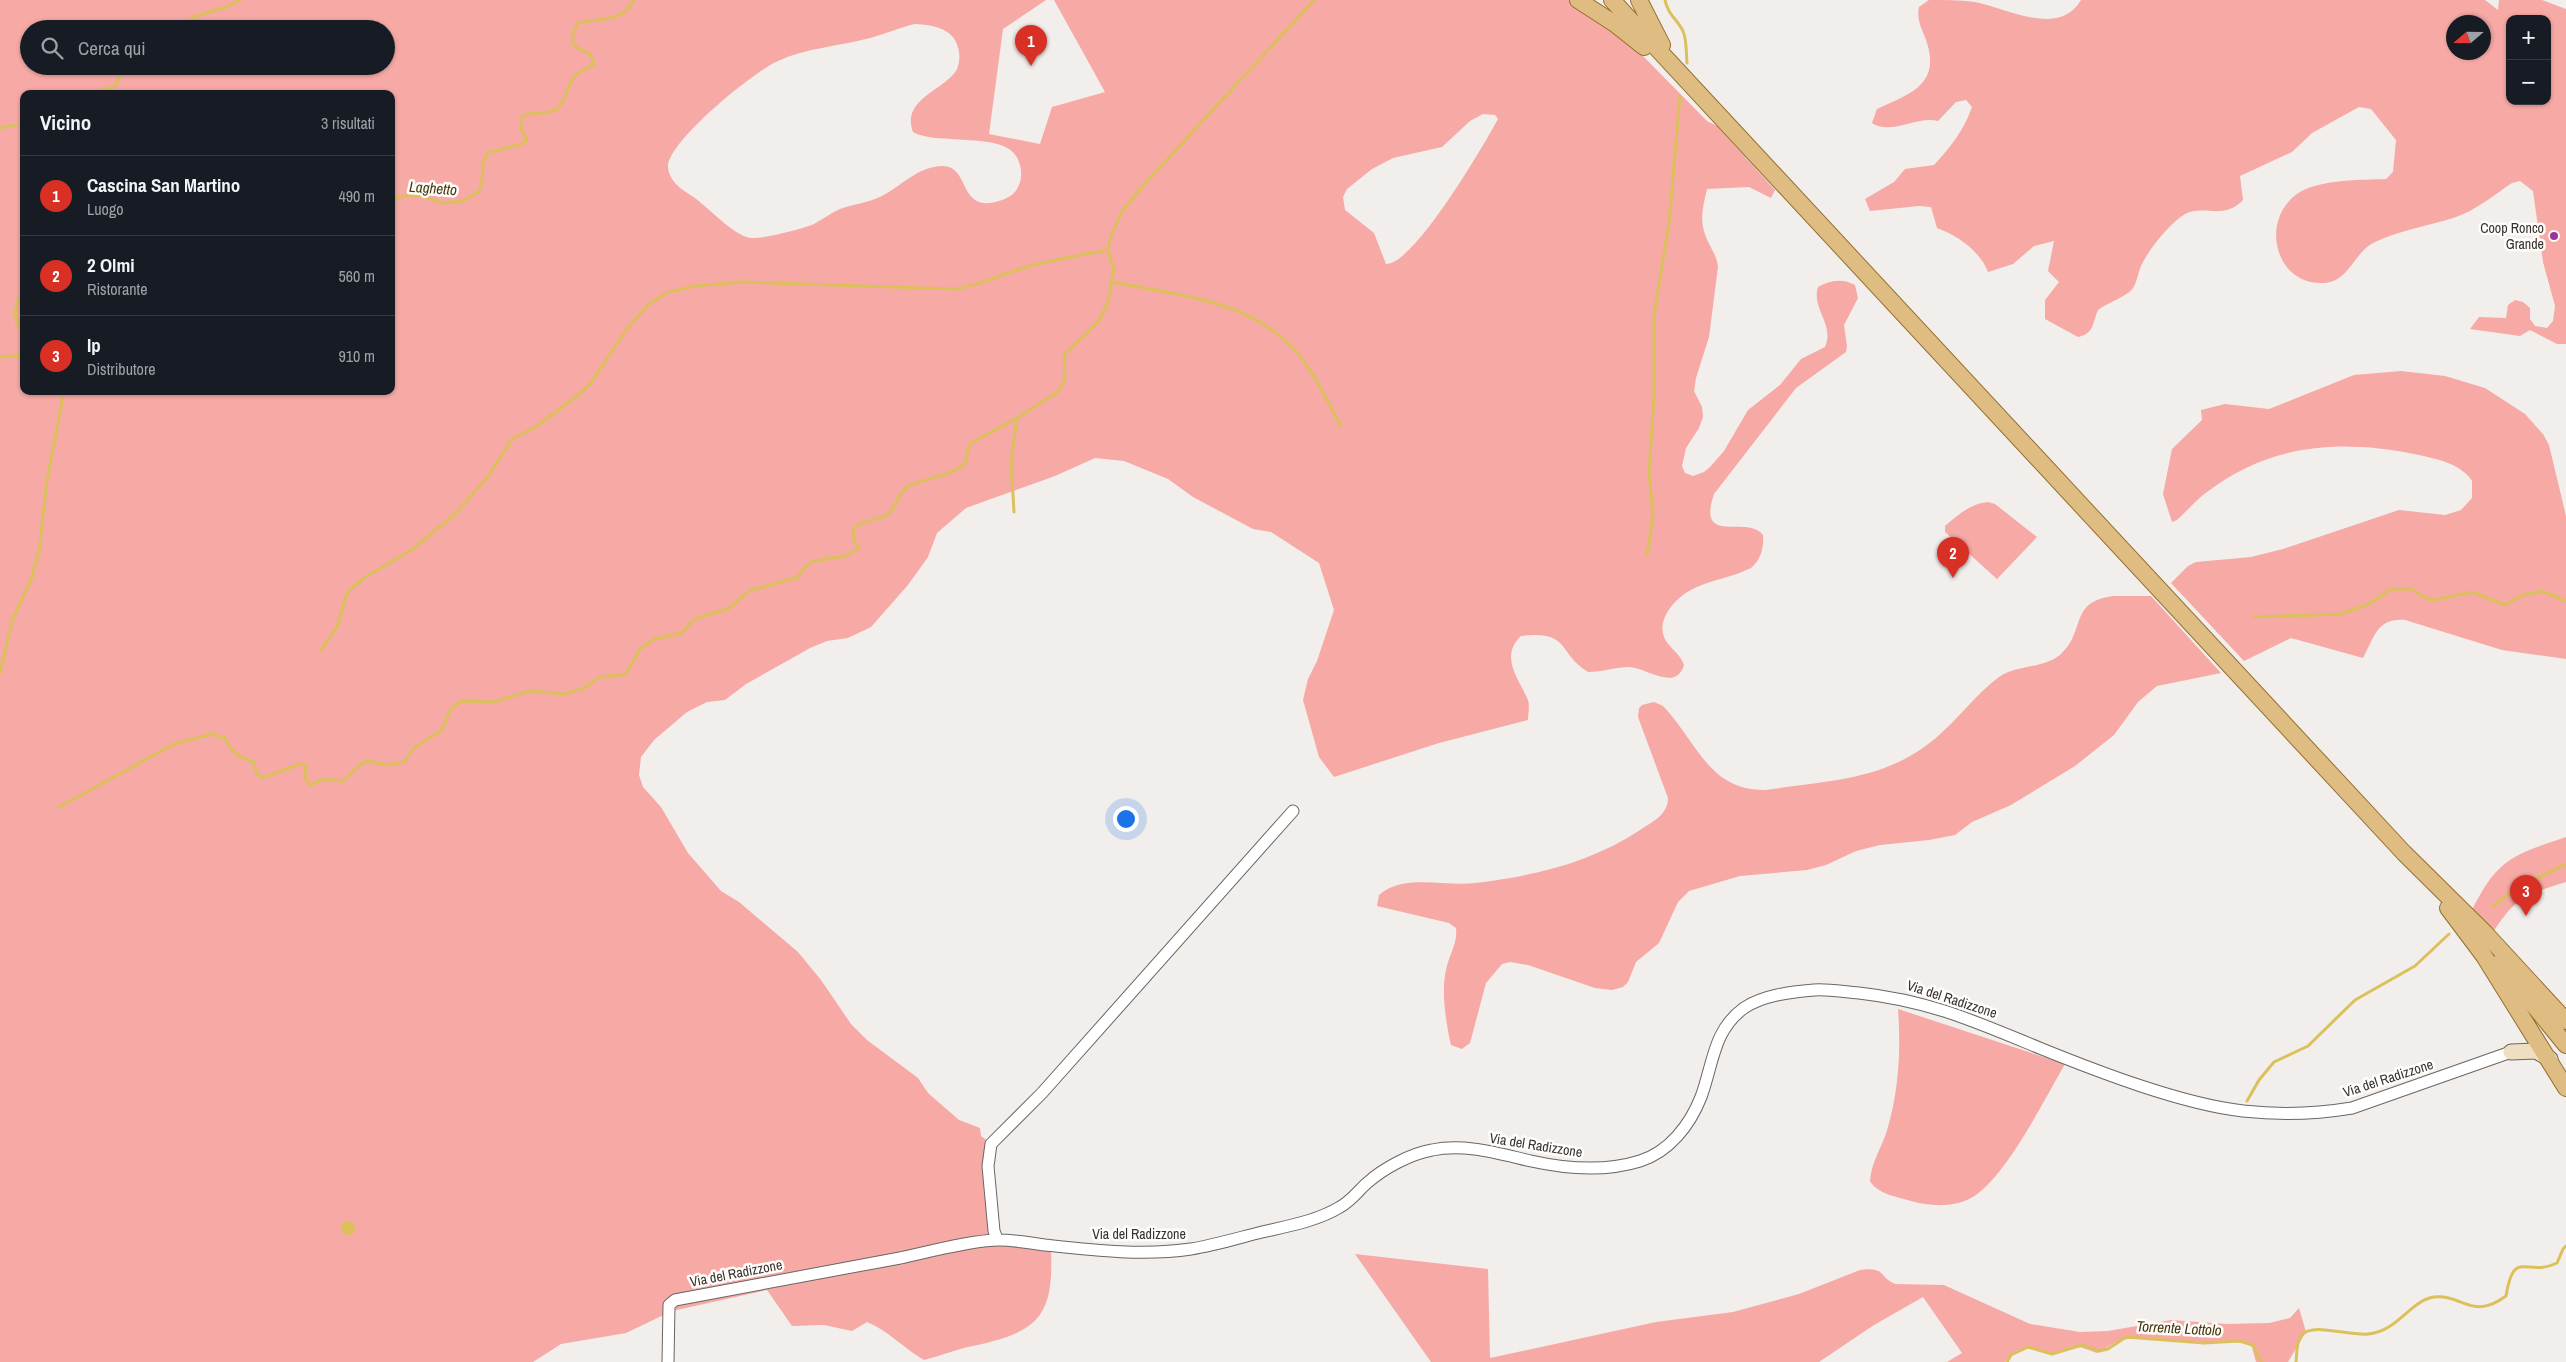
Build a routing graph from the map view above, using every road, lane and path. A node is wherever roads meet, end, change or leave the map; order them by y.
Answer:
1 (1578, 0) edge
2 (1612, 0) edge
3 (1639, 0) edge
4 (1678, 70) junction
5 (1719, 114) junction
6 (1293, 811) dead end
7 (2420, 870) junction
8 (2566, 1021) edge
9 (2535, 1037) junction
10 (2566, 1045) edge
11 (2511, 1052) junction
12 (2550, 1059) junction
13 (2566, 1088) edge
14 (997, 1240) junction
15 (668, 1362) edge

1 - 5 main road
2 - 4 main road
3 - 4 main road
4 - 5 main road
5 - 7 main road
6 - 14 street
7 - 8 main road
7 - 9 main road
7 - 10 main road
9 - 11 street
9 - 12 main road
11 - 12 street
11 - 14 street, Via del Radizzone
12 - 13 main road
14 - 15 street, Via del Radizzone

